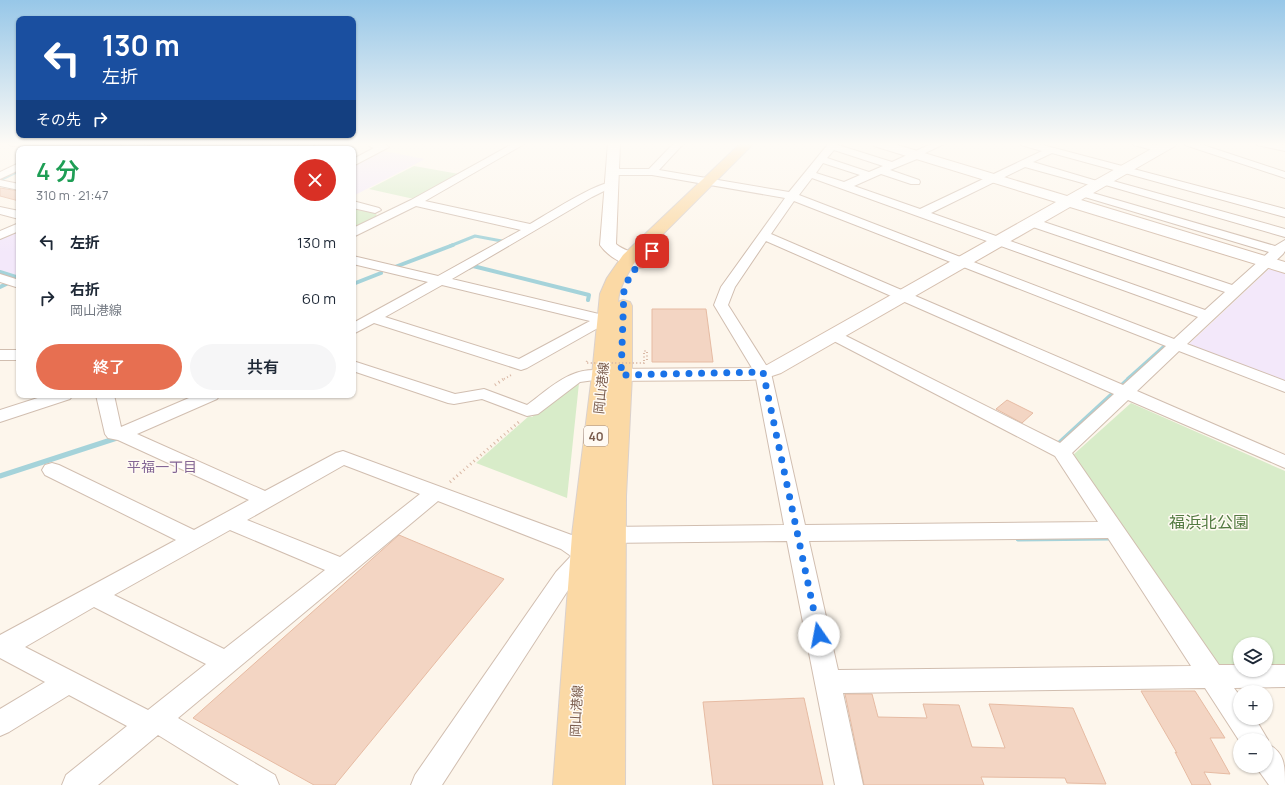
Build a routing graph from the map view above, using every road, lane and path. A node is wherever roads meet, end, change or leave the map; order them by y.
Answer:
1 (456, 180) edge
2 (610, 180) edge
3 (613, 180) edge
4 (695, 180) edge
5 (717, 180) edge
6 (718, 180) edge
7 (805, 180) edge
8 (826, 180) edge
9 (860, 180) edge
10 (908, 180) edge
11 (991, 180) edge
12 (1007, 180) edge
13 (1063, 180) edge
14 (1106, 180) edge
15 (1159, 180) edge
16 (0, 182) edge
17 (915, 182) dead end
18 (714, 183) junction
19 (16, 186) edge
20 (844, 186) junction
21 (1087, 190) junction
22 (792, 196) junction
23 (415, 202) junction
24 (356, 205) edge
25 (0, 210) edge
26 (375, 210) dead end
27 (922, 213) junction
28 (1285, 213) edge
29 (16, 214) edge
30 (1031, 222) junction
31 (16, 228) edge
32 (530, 228) junction
33 (356, 232) edge
34 (1285, 233) edge
35 (0, 235) edge
36 (765, 236) junction
37 (998, 241) junction
38 (1282, 247) edge
39 (356, 261) edge
40 (634, 261) junction
41 (962, 262) junction
42 (1266, 262) junction
43 (1285, 268) edge
44 (440, 281) junction
45 (12, 282) edge
46 (0, 291) edge
47 (1235, 291) junction
48 (903, 296) junction
49 (1208, 316) junction
50 (375, 319) junction
51 (610, 321) junction
52 (356, 327) edge
53 (833, 335) junction
54 (1175, 347) junction
55 (16, 355) edge
56 (0, 356) edge
57 (647, 364) dead end
58 (521, 365) junction
59 (356, 367) edge
60 (604, 371) junction
61 (763, 372) junction
62 (1285, 387) edge
63 (1120, 390) junction
64 (480, 394) junction
65 (55, 398) edge
66 (106, 398) edge
67 (204, 398) edge
68 (532, 410) junction
69 (0, 416) edge
70 (123, 435) junction
71 (1057, 449) junction
72 (1285, 462) edge
73 (52, 470) dead end
74 (436, 494) junction
75 (266, 500) junction
76 (229, 521) junction
77 (1107, 530) junction
78 (613, 535) junction
79 (799, 538) junction
80 (195, 540) junction
81 (585, 545) junction
82 (344, 568) junction
83 (94, 596) junction
84 (1, 646) edge
85 (227, 663) junction
86 (1285, 676) edge
87 (1206, 678) junction
88 (68, 682) junction
89 (829, 682) junction
90 (0, 723) edge
91 (154, 723) junction
92 (1249, 733) edge
93 (1273, 767) edge
94 (1285, 784) edge
95 (76, 785) edge
96 (265, 785) edge
97 (425, 785) edge
98 (572, 785) edge
99 (607, 785) edge
100 (849, 785) edge

1 - 23 street
2 - 32 street
3 - 40 street
4 - 18 street
5 - 18 main road, 岡山港線 / 40
6 - 18 main road, 岡山港線 / 40
7 - 22 street
8 - 20 street
9 - 20 street
10 - 17 street
11 - 27 street
12 - 21 street
13 - 21 street
14 - 21 street
15 - 28 street
16 - 19 street
18 - 22 street
18 - 40 main road, 岡山港線 / 40
20 - 27 street
21 - 30 street
21 - 34 street
21 - 38 street
21 - 42 street
22 - 36 street
22 - 41 street
23 - 32 street
23 - 33 street
24 - 26 street
25 - 29 street
27 - 37 street
30 - 37 street
30 - 47 street
31 - 35 street
32 - 44 street
36 - 48 street
36 - 61 street
37 - 41 street
37 - 49 street
38 - 42 street
39 - 44 street
40 - 51 main road, 岡山港線 / 40
41 - 48 street
41 - 54 street
42 - 43 street
42 - 47 street
44 - 50 street
44 - 51 street
45 - 46 street
47 - 49 street
48 - 53 street
48 - 63 street
49 - 54 street
50 - 52 street
50 - 58 street
51 - 58 street
51 - 60 main road, 岡山港線 / 40
53 - 61 street
53 - 71 street
54 - 62 street
54 - 63 street
55 - 56 street
57 - 60 path, bridge
58 - 64 path
59 - 64 street
60 - 61 street
60 - 68 street
60 - 78 main road, 岡山港線 / 40
60 - 81 main road, 岡山港線 / 40
61 - 79 street
63 - 71 street
63 - 72 street
64 - 68 street
65 - 69 street
66 - 70 street
67 - 70 street
68 - 74 path
70 - 75 street
71 - 77 street
73 - 80 street
74 - 75 street
74 - 81 street
74 - 82 street
75 - 76 street
76 - 80 street
76 - 82 street
77 - 79 street
77 - 87 street
78 - 79 street
78 - 81 street
78 - 99 main road, 岡山港線 / 40
79 - 89 street
80 - 83 street
81 - 97 street
81 - 98 main road, 岡山港線 / 40
82 - 85 street
83 - 84 street
83 - 85 street
84 - 88 street
85 - 91 street
86 - 87 street
87 - 89 street
87 - 92 street
88 - 90 street
88 - 91 street
89 - 100 street
91 - 95 street
91 - 96 street
93 - 94 street

